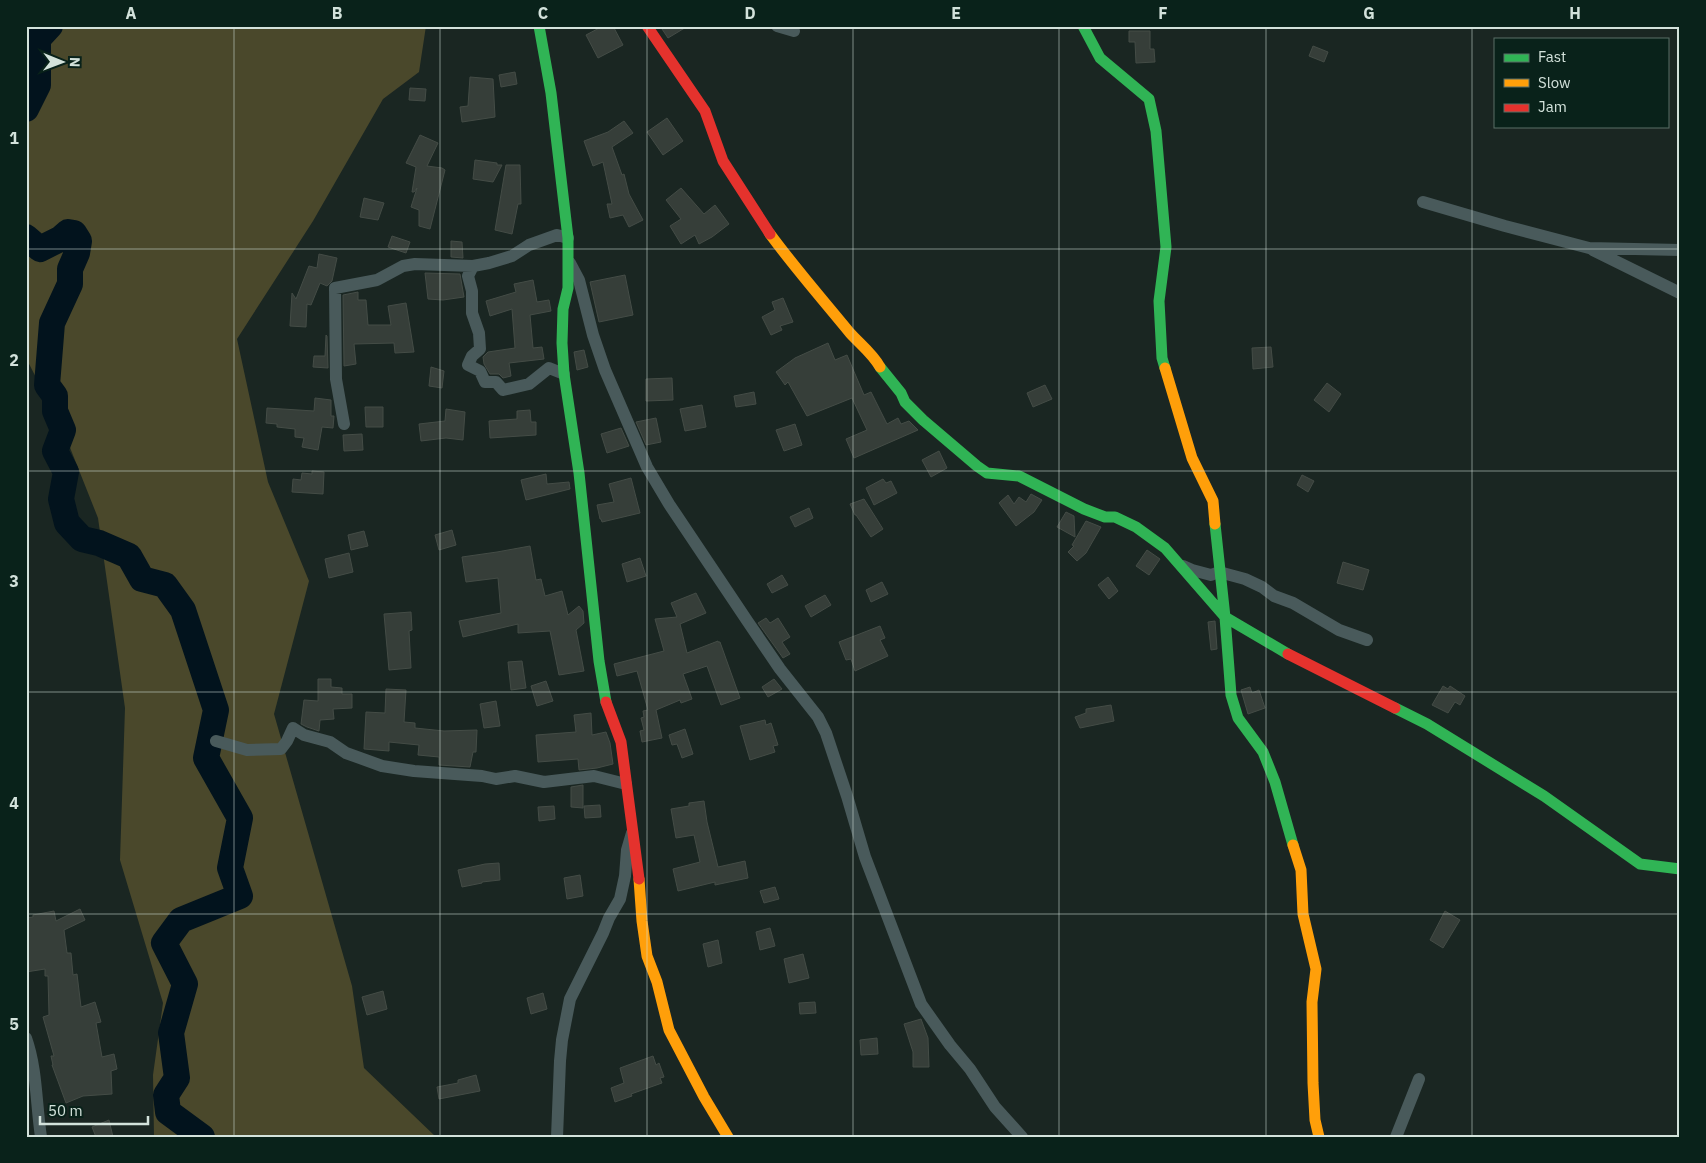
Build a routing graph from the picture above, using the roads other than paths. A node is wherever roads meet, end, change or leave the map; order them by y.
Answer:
1 (539, 26) edge
2 (647, 26) edge
3 (777, 26) edge
4 (1083, 26) edge
5 (794, 31) dead end
6 (1423, 202) dead end
7 (568, 238) junction
8 (1588, 248) junction
9 (1680, 250) edge
10 (569, 260) junction
11 (473, 266) junction
12 (1680, 293) edge
13 (564, 374) junction
14 (344, 424) dead end
15 (1181, 565) junction
16 (1219, 572) junction
17 (1225, 617) junction
18 (1367, 640) dead end
19 (216, 740) dead end
20 (626, 784) junction
21 (633, 831) junction
22 (1680, 869) edge
23 (26, 1038) edge
24 (1418, 1079) dead end
25 (41, 1137) edge
26 (557, 1137) edge
27 (728, 1137) edge
28 (1022, 1137) edge
29 (1319, 1137) edge
30 (1396, 1137) edge

1 - 7 street
2 - 15 street
3 - 5 street
4 - 16 street
6 - 8 street
7 - 10 street
7 - 11 street
8 - 9 street
8 - 12 street
10 - 13 street
10 - 28 street
11 - 13 street
11 - 14 street
13 - 20 street
15 - 16 street
15 - 17 street
16 - 17 street
16 - 18 street
17 - 22 street
17 - 29 street
19 - 20 street
20 - 21 street
21 - 26 street
21 - 27 street
23 - 25 street
24 - 30 street

